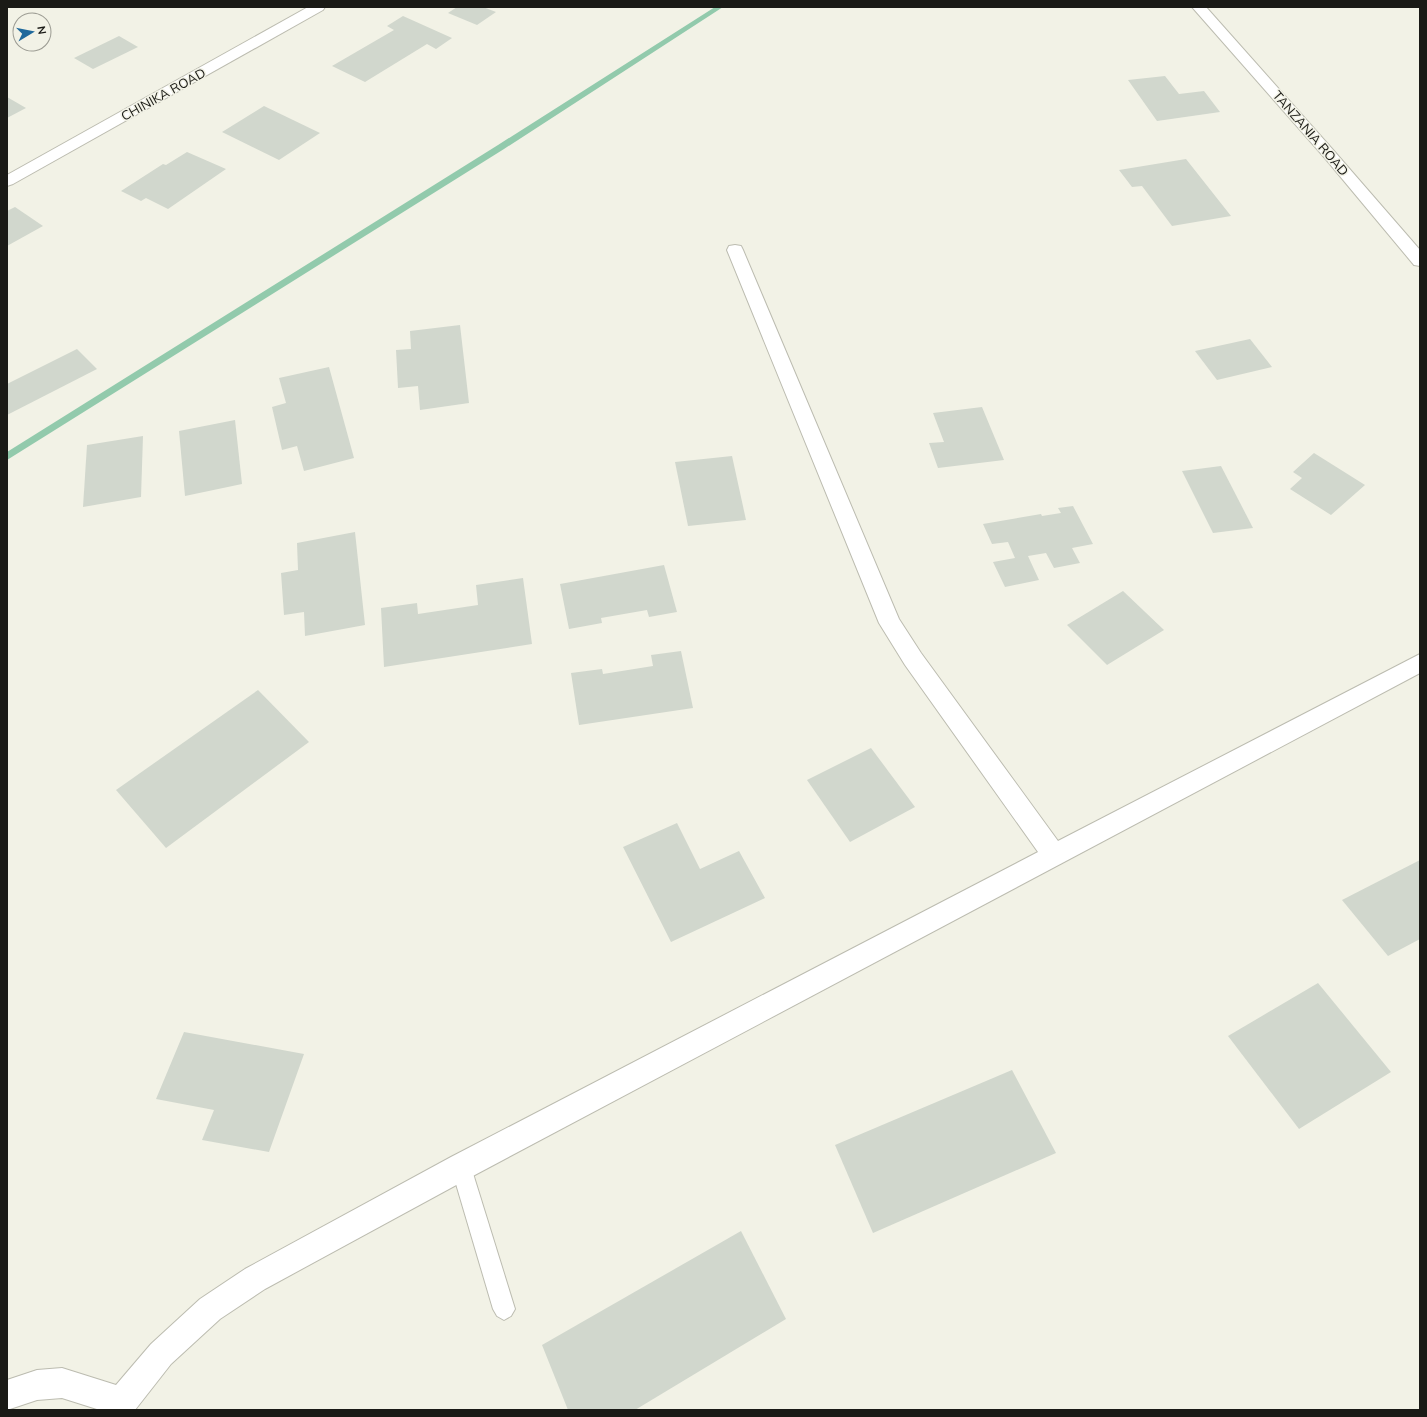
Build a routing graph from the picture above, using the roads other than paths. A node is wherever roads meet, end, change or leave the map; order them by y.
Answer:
1 (318, 7) edge
2 (1199, 7) edge
3 (7, 180) edge
4 (735, 250) dead end
5 (1420, 261) edge
6 (1420, 663) edge
7 (1054, 854) junction
8 (461, 1167) junction
9 (504, 1309) dead end
10 (7, 1395) edge
11 (119, 1406) edge

1 - 3 street, CHINIKA ROAD
2 - 5 street, TANZANIA ROAD
4 - 7 street
6 - 7 street
7 - 8 street
8 - 9 lane
8 - 11 street
10 - 11 street

